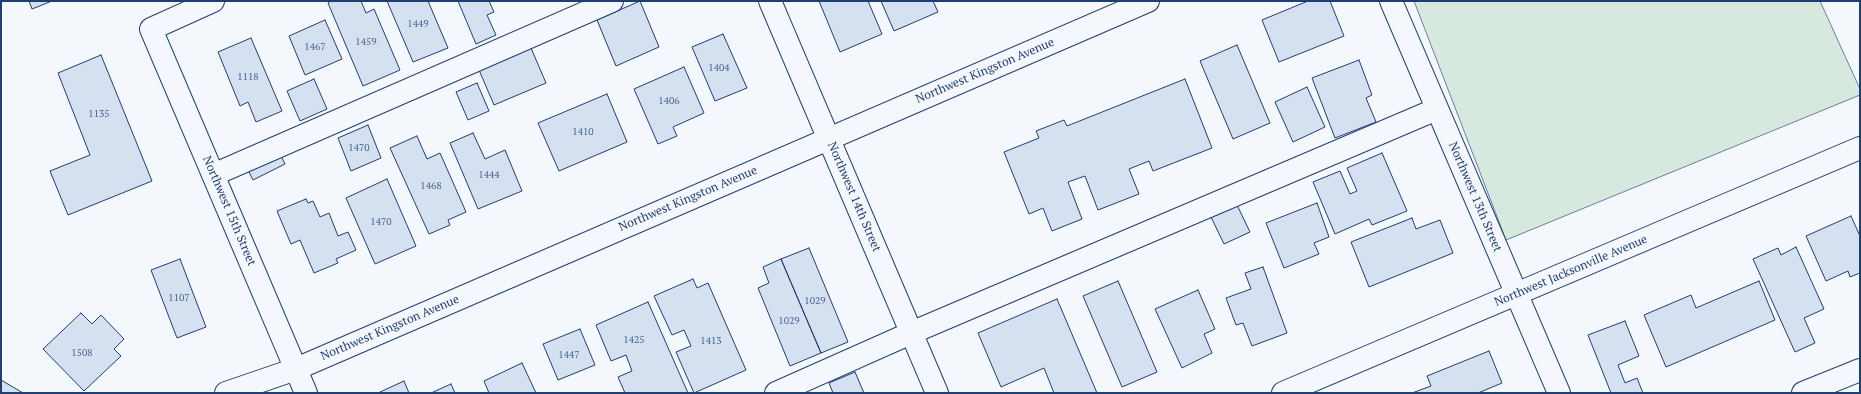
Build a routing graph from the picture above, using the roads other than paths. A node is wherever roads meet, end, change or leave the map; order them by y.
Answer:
1 (212, 1) edge
2 (612, 1) edge
3 (770, 1) edge
4 (1148, 1) edge
5 (1391, 1) edge
6 (1437, 109) junction
7 (829, 138) junction
8 (1860, 148) edge
9 (213, 175) junction
10 (1516, 294) junction
11 (911, 333) junction
12 (296, 369) junction
13 (1860, 370) edge
14 (226, 393) edge
15 (306, 393) edge
16 (776, 393) edge
17 (937, 393) edge
18 (1283, 393) edge
19 (1559, 393) edge
20 (1803, 393) edge

1 - 9 street, Northwest 15th Street
2 - 9 street
3 - 7 street, Northwest 14th Street
4 - 7 street, Northwest Kingston Avenue
5 - 6 street, Northwest 13th Street
6 - 10 street, Northwest 13th Street
6 - 11 street
7 - 11 street, Northwest 14th Street
7 - 12 street, Northwest Kingston Avenue
8 - 10 street, Northwest Jacksonville Avenue
9 - 12 street, Northwest 15th Street
10 - 18 street, Northwest Jacksonville Avenue
10 - 19 street, Northwest 13th Street
11 - 16 street
11 - 17 street, Northwest 14th Street
12 - 14 street, Northwest Kingston Avenue
12 - 15 street, Northwest 15th Street
13 - 20 street

